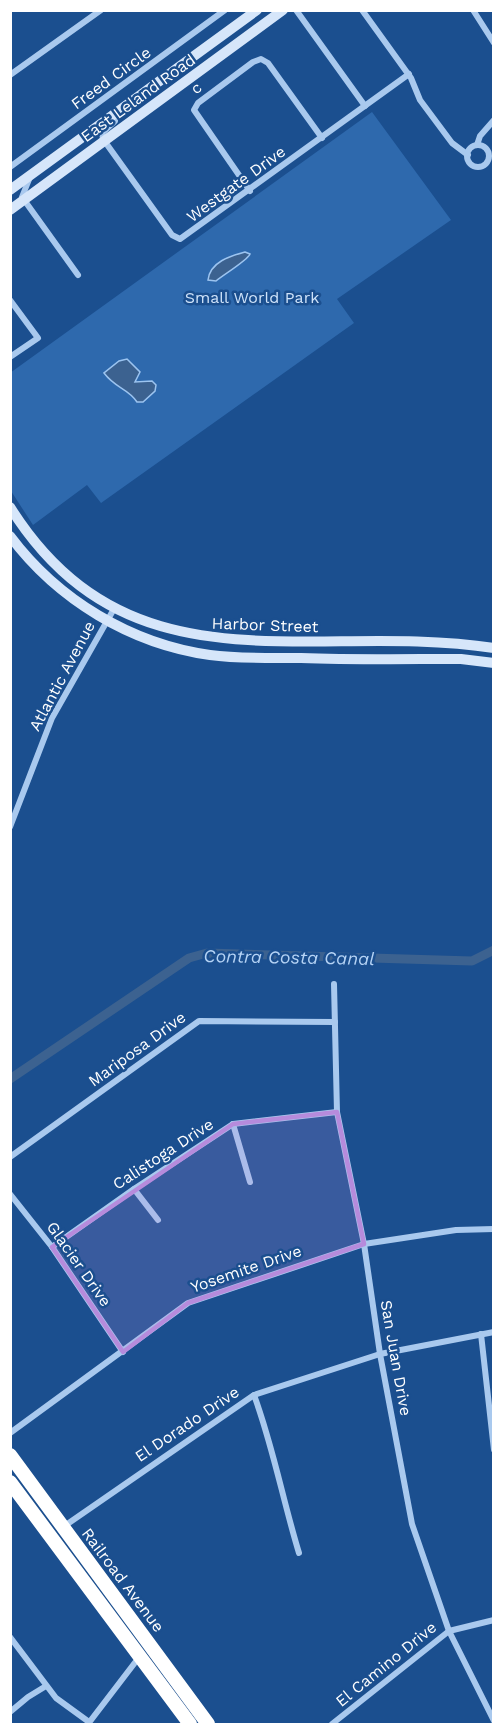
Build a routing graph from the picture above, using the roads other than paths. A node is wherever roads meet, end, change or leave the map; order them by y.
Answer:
1 (101, 10) edge
2 (225, 10) edge
3 (258, 10) edge
4 (284, 10) edge
5 (296, 10) edge
6 (362, 10) edge
7 (473, 10) edge
8 (494, 43) edge
9 (10, 75) edge
10 (409, 75) junction
11 (365, 106) junction
12 (116, 114) junction
13 (494, 120) edge
14 (322, 138) junction
15 (104, 142) junction
16 (477, 145) junction
17 (468, 154) junction
18 (10, 167) edge
19 (30, 176) junction
20 (10, 190) edge
21 (250, 191) junction
22 (24, 200) junction
23 (10, 210) edge
24 (78, 275) dead end
25 (10, 300) edge
26 (10, 357) edge
27 (10, 507) edge
28 (10, 537) edge
29 (115, 607) junction
30 (106, 620) junction
31 (237, 641) junction
32 (494, 648) edge
33 (237, 657) junction
34 (494, 663) edge
35 (10, 827) edge
36 (334, 984) dead end
37 (335, 1022) junction
38 (337, 1112) junction
39 (233, 1124) junction
40 (10, 1157) edge
41 (250, 1182) dead end
42 (134, 1189) junction
43 (10, 1194) edge
44 (158, 1220) dead end
45 (494, 1230) edge
46 (364, 1244) junction
47 (52, 1247) junction
48 (494, 1332) edge
49 (481, 1334) junction
50 (123, 1352) junction
51 (380, 1354) junction
52 (254, 1395) junction
53 (10, 1433) edge
54 (494, 1450) edge
55 (10, 1455) edge
56 (10, 1482) edge
57 (63, 1527) junction
58 (51, 1536) junction
59 (299, 1553) dead end
60 (494, 1620) edge
61 (449, 1631) junction
62 (10, 1637) edge
63 (151, 1645) junction
64 (140, 1656) junction
65 (46, 1686) junction
66 (10, 1712) edge
67 (493, 1721) edge
68 (89, 1723) edge
69 (190, 1725) edge
70 (208, 1725) edge
71 (332, 1725) edge
72 (488, 1725) edge

1 - 9 street
2 - 18 street, Freed Circle
3 - 12 street, East Leland Road
4 - 15 street, East Leland Road
5 - 11 street
6 - 10 street
7 - 8 street
10 - 11 street, Westgate Drive
10 - 17 street
11 - 14 street, Westgate Drive
12 - 15 street
12 - 19 street, East Leland Road
13 - 16 street
14 - 21 street, Westgate Drive
14 - 21 street, c
15 - 21 street, Westgate Drive
15 - 22 street, East Leland Road
16 - 17 street
16 - 17 street
19 - 20 street, East Leland Road
19 - 22 street
22 - 23 street, East Leland Road
22 - 24 street
25 - 26 street
27 - 29 street, Harbor Street
28 - 30 street, Harbor Street
29 - 30 street, Atlantic Avenue
29 - 31 street, Harbor Street
30 - 33 street, Harbor Street
30 - 35 street, Atlantic Avenue
31 - 32 street, Harbor Street
31 - 33 street
33 - 34 street, Harbor Street
36 - 37 street, San Juan Drive
37 - 38 street, San Juan Drive
37 - 40 street, Mariposa Drive
38 - 39 street, Calistoga Drive
38 - 46 street, San Juan Drive
39 - 41 street
39 - 42 street, Calistoga Drive
42 - 44 street
42 - 47 street, Calistoga Drive
43 - 47 street, Glacier Drive
45 - 46 street, Yosemite Drive
46 - 50 street, Yosemite Drive
46 - 51 street, San Juan Drive
47 - 50 street, Glacier Drive
48 - 49 street, El Dorado Drive
49 - 51 street, El Dorado Drive
49 - 54 street
50 - 53 street, Yosemite Drive
51 - 52 street, El Dorado Drive
51 - 61 street, San Juan Drive
52 - 57 street, El Dorado Drive
52 - 59 street
55 - 57 highway, Railroad Avenue
56 - 58 highway, Railroad Avenue
57 - 58 street, El Dorado Drive
57 - 63 highway, Railroad Avenue
58 - 64 highway, Railroad Avenue
60 - 61 street, El Camino Drive
61 - 67 street, San Juan Drive
61 - 71 street, El Camino Drive
62 - 65 street
63 - 64 street
63 - 70 highway, Railroad Avenue
64 - 68 street
64 - 69 highway, Railroad Avenue
65 - 66 street
65 - 68 street
67 - 72 street

